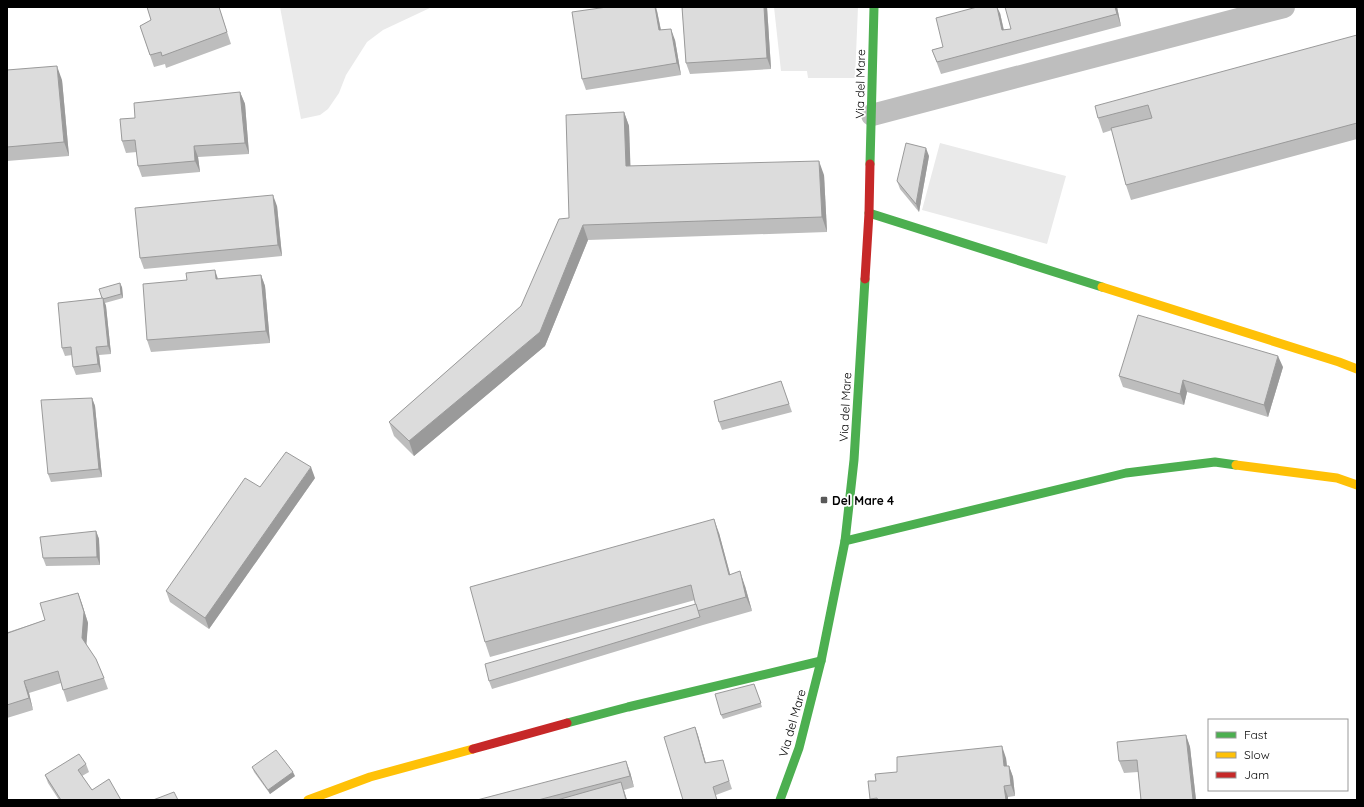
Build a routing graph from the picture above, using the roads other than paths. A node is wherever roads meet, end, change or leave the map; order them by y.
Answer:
1 (874, 7) edge
2 (1284, 7) edge
3 (872, 115) junction
4 (869, 213) junction
5 (1357, 369) edge
6 (1357, 485) edge
7 (845, 541) junction
8 (821, 661) junction
9 (308, 800) edge
10 (780, 800) edge

1 - 3 street, Via del Mare
2 - 3 street
3 - 4 street, Via del Mare
4 - 5 street
4 - 7 street, Via del Mare
6 - 7 street
7 - 8 street, Via del Mare
8 - 9 street
8 - 10 street, Via del Mare

